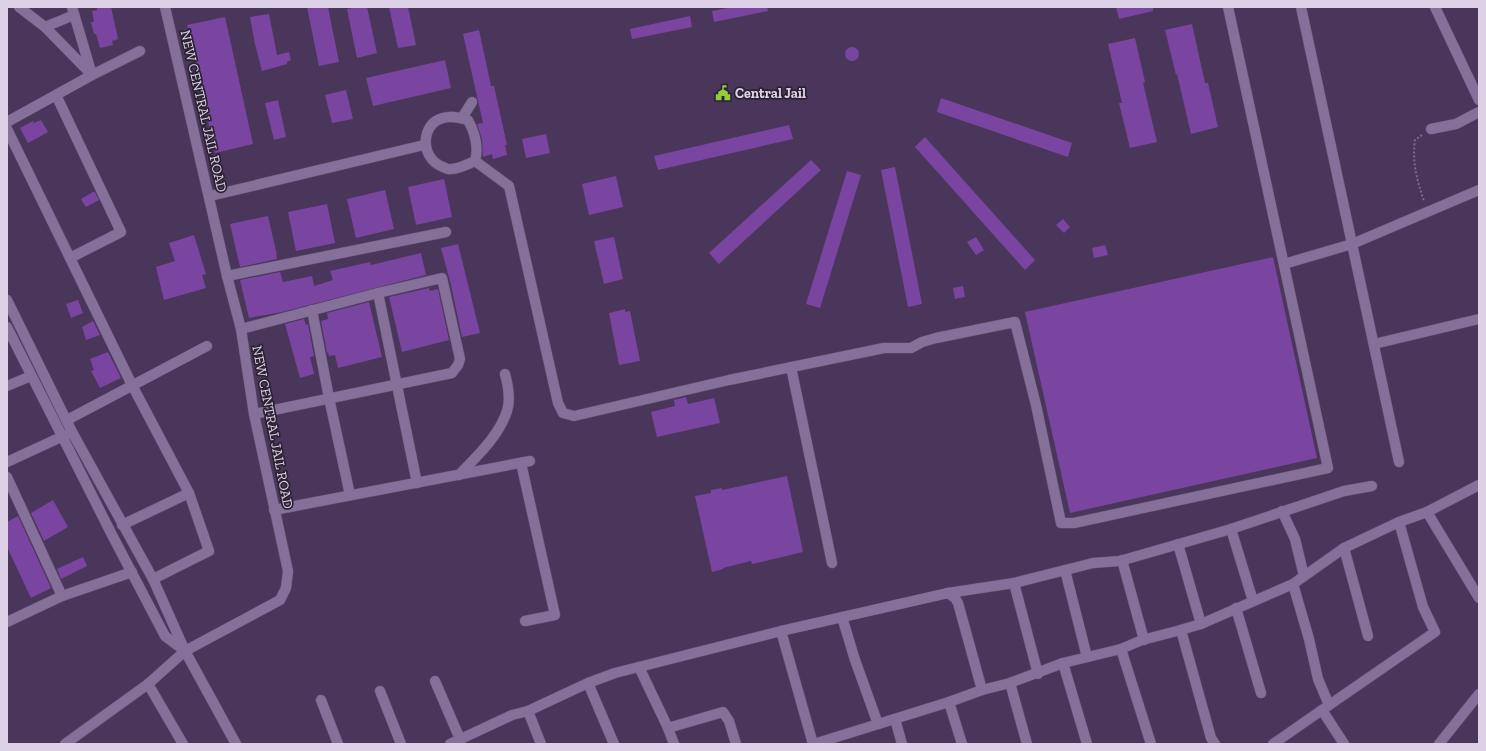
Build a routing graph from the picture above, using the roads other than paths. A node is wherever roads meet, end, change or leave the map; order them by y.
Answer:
1 (19, 7) edge
2 (165, 7) edge
3 (1228, 7) edge
4 (1301, 7) edge
5 (1435, 7) edge
6 (73, 11) edge
7 (45, 27) junction
8 (140, 51) dead end
9 (92, 75) junction
10 (56, 95) junction
11 (1479, 100) edge
12 (472, 102) dead end
13 (1479, 112) edge
14 (462, 118) junction
15 (7, 122) edge
16 (7, 129) edge
17 (1431, 129) road end
18 (424, 145) junction
19 (475, 161) junction
20 (1479, 190) edge
21 (210, 196) junction
22 (446, 232) dead end
23 (1352, 244) junction
24 (70, 258) junction
25 (1284, 264) junction
26 (227, 276) junction
27 (378, 293) junction
28 (7, 300) edge
29 (312, 310) junction
30 (1479, 319) edge
31 (17, 321) junction
32 (7, 326) edge
33 (241, 329) junction
34 (1374, 344) junction
35 (207, 346) dead end
36 (791, 367) junction
37 (505, 374) dead end
38 (31, 376) junction
39 (396, 384) junction
40 (132, 385) junction
41 (7, 386) edge
42 (329, 398) junction
43 (254, 414) junction
44 (67, 420) junction
45 (72, 432) junction
46 (62, 436) junction
47 (7, 462) edge
48 (1399, 462) dead end
49 (459, 475) junction
50 (7, 477) edge
51 (417, 483) junction
52 (1479, 485) edge
53 (1372, 486) dead end
54 (189, 493) junction
55 (350, 495) junction
56 (274, 510) junction
57 (1282, 511) junction
58 (1427, 512) junction
59 (1399, 522) junction
60 (122, 525) junction
61 (1231, 529) junction
62 (1178, 544) junction
63 (1344, 548) junction
64 (1122, 560) junction
65 (832, 563) dead end
66 (1064, 570) junction
67 (132, 572) junction
68 (1304, 576) junction
69 (153, 579) junction
70 (1014, 583) junction
71 (1293, 584) junction
72 (948, 593) junction
73 (62, 596) junction
74 (1479, 598) edge
75 (1253, 601) junction
76 (1236, 608) junction
77 (842, 617) junction
78 (525, 621) dead end
79 (7, 622) edge
80 (1201, 624) junction
81 (1181, 630) junction
82 (781, 631) junction
83 (1368, 636) dead end
84 (1144, 640) junction
85 (1121, 649) junction
86 (185, 651) junction
87 (1087, 657) junction
88 (1063, 663) junction
89 (639, 667) junction
90 (1038, 674) junction
91 (435, 681) dead end
92 (588, 683) junction
93 (1010, 683) junction
94 (148, 684) junction
95 (982, 690) junction
96 (380, 691) dead end
97 (1261, 693) dead end
98 (1479, 694) edge
99 (321, 700) dead end
100 (950, 702) junction
101 (1326, 708) junction
102 (528, 711) junction
103 (895, 719) junction
104 (878, 724) junction
105 (668, 728) junction
106 (464, 740) edge
107 (65, 744) edge
108 (183, 744) edge
109 (236, 744) edge
110 (338, 744) edge
111 (401, 744) edge
112 (450, 744) edge
113 (541, 744) edge
114 (614, 744) edge
115 (674, 744) edge
116 (736, 744) edge
117 (813, 744) edge
118 (902, 744) edge
119 (962, 744) edge
120 (1027, 744) edge
121 (1087, 744) edge
122 (1151, 744) edge
123 (1215, 744) edge
124 (1273, 744) edge
125 (1344, 744) edge
126 (1439, 744) edge

1 - 7 street
2 - 21 street, NEW CENTRAL JAIL ROAD
3 - 25 street
4 - 23 street
5 - 11 street
6 - 7 street
6 - 9 street
7 - 9 street
8 - 9 street
9 - 10 street
10 - 15 street
10 - 24 street
12 - 14 street
13 - 17 street
14 - 18 street
14 - 19 street
16 - 24 street
18 - 19 street
18 - 21 street
19 - 36 street
20 - 23 street
21 - 26 street, NEW CENTRAL JAIL ROAD
22 - 26 street
23 - 25 street
23 - 34 street
24 - 40 street
25 - 36 street
26 - 33 street, NEW CENTRAL JAIL ROAD
27 - 29 street
27 - 39 street
27 - 39 street
28 - 31 street
29 - 33 street
29 - 42 street
30 - 34 street
31 - 32 street
31 - 44 street
32 - 38 street
33 - 43 street, NEW CENTRAL JAIL ROAD
34 - 48 street
35 - 40 street
36 - 65 street
37 - 49 street
38 - 41 street
38 - 46 street
39 - 42 street
39 - 51 street
40 - 44 street
40 - 54 street
42 - 43 street
42 - 55 street
43 - 56 street, NEW CENTRAL JAIL ROAD
44 - 45 street
45 - 46 street
45 - 60 street
46 - 47 street
46 - 67 street
49 - 51 street
49 - 78 street
50 - 73 street
51 - 55 street
52 - 58 street
53 - 57 street
54 - 60 street
54 - 69 street
55 - 56 street
56 - 86 street, NEW CENTRAL JAIL ROAD
57 - 61 street
57 - 68 street
58 - 59 street
58 - 74 street
59 - 63 street
59 - 101 street
60 - 69 street
61 - 62 street
61 - 75 street
62 - 64 street
62 - 80 street
63 - 68 street
63 - 83 street
64 - 66 street
64 - 84 street
66 - 70 street
66 - 87 street
67 - 73 street
67 - 86 street
68 - 71 street
69 - 86 street
70 - 72 street
70 - 90 street
71 - 75 street
71 - 101 street
72 - 77 street
72 - 95 street
73 - 79 street
75 - 76 street
76 - 80 street
76 - 97 street
77 - 82 street
77 - 104 street
80 - 81 street
81 - 84 street
81 - 123 street
82 - 89 street
82 - 117 street
84 - 85 street
85 - 87 street
85 - 122 street
86 - 94 street, NEW CENTRAL JAIL ROAD
86 - 109 street
87 - 88 street
88 - 90 street
88 - 121 street
89 - 92 street
89 - 105 street
90 - 93 street
91 - 106 street
92 - 102 street
92 - 114 street
93 - 95 street
93 - 120 street
94 - 107 street, NEW CENTRAL JAIL ROAD
94 - 108 street
95 - 100 street
96 - 111 street
98 - 126 street
99 - 110 street
100 - 103 street
100 - 119 street
101 - 124 street
101 - 125 street
102 - 106 street
102 - 113 street
103 - 104 street
103 - 118 street
104 - 117 street
105 - 115 street
105 - 116 street
106 - 112 street

